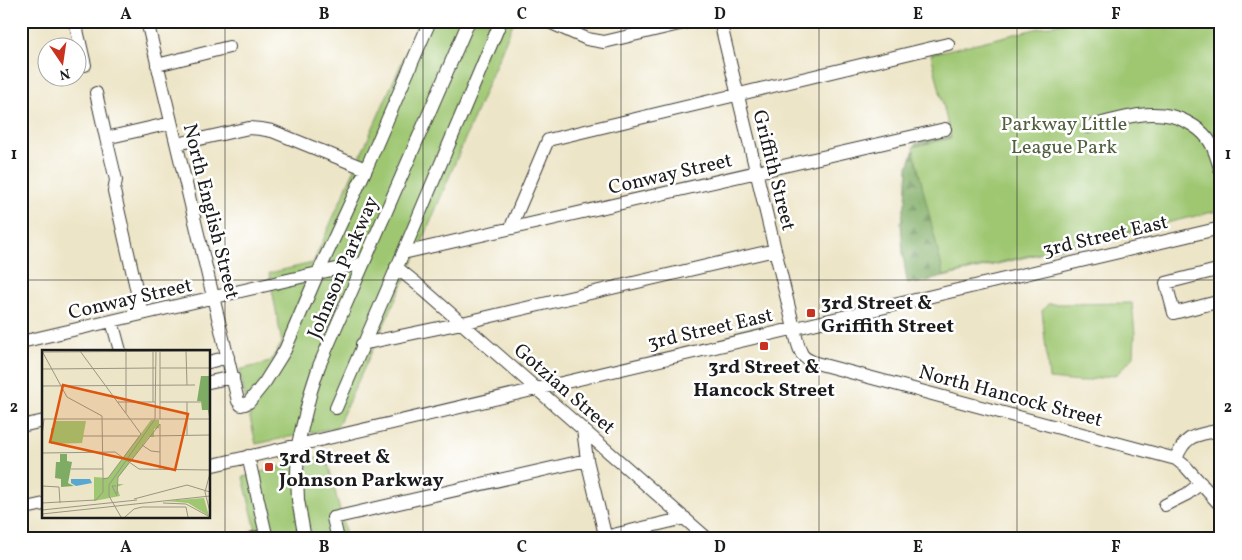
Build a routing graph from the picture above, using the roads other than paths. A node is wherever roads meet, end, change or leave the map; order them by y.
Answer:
1 (75, 21) edge
2 (147, 21) edge
3 (430, 21) edge
4 (469, 21) edge
5 (502, 21) edge
6 (547, 21) edge
7 (692, 21) edge
8 (720, 21) edge
9 (79, 38) edge
10 (948, 44) dead end
11 (229, 47) dead end
12 (158, 65) junction
13 (96, 93) dead end
14 (737, 94) junction
15 (171, 123) junction
16 (1088, 127) dead end
17 (945, 129) dead end
18 (106, 138) junction
19 (176, 144) junction
20 (366, 169) junction
21 (1221, 171) edge
22 (756, 172) junction
23 (511, 227) junction
24 (1221, 228) edge
25 (775, 250) junction
26 (403, 253) junction
27 (364, 263) junction
28 (396, 267) junction
29 (1221, 269) edge
30 (318, 273) junction
31 (214, 297) junction
32 (1221, 302) edge
33 (142, 314) junction
34 (112, 321) junction
35 (462, 323) junction
36 (794, 328) junction
37 (21, 342) edge
38 (362, 344) junction
39 (120, 350) edge
40 (228, 357) junction
41 (210, 362) edge
42 (233, 377) junction
43 (210, 382) edge
44 (536, 388) junction
45 (245, 404) joint
46 (336, 408) dead end
47 (42, 421) edge
48 (21, 426) edge
49 (583, 429) junction
50 (1221, 430) edge
51 (298, 444) junction
52 (248, 456) junction
53 (1176, 459) junction
54 (587, 460) junction
55 (210, 466) edge
56 (1201, 483) junction
57 (42, 504) edge
58 (1166, 505) dead end
59 (1221, 506) edge
60 (21, 509) edge
61 (684, 518) junction
62 (267, 537) edge
63 (602, 538) edge
64 (250, 539) edge
65 (305, 539) edge
66 (338, 539) edge
67 (708, 539) edge

1 - 9 street
2 - 12 street, North English Street
3 - 20 street, Johnson Parkway
4 - 27 street, Johnson Parkway
5 - 26 street
6 - 7 street
8 - 14 street, Griffith Street
10 - 14 street
11 - 12 street
12 - 15 street, North English Street
13 - 18 street
14 - 22 street, Griffith Street
14 - 23 street
15 - 18 street
15 - 19 street, North English Street
16 - 21 street
17 - 22 street, Conway Street
18 - 33 street
19 - 20 street
19 - 31 street, North English Street
20 - 30 street, Johnson Parkway
22 - 23 street, Conway Street
22 - 25 street, Griffith Street
23 - 26 street, Conway Street
24 - 36 street, 3rd Street East
25 - 35 street
25 - 36 street, Griffith Street
26 - 28 street
27 - 30 street, Conway Street
27 - 51 street, Johnson Parkway
28 - 35 street, Gotzian Street
28 - 38 street
29 - 32 street
30 - 31 street, Conway Street
30 - 45 street, Johnson Parkway
31 - 33 street, Conway Street
31 - 40 street, North English Street
33 - 34 street, Conway Street
34 - 37 street, Conway Street
34 - 39 street
35 - 38 street
35 - 44 street, Gotzian Street
36 - 44 street, 3rd Street East
36 - 53 street, North Hancock Street
38 - 46 street
40 - 41 street
40 - 42 street, North English Street
42 - 43 street
42 - 45 street, North English Street
44 - 49 street, Gotzian Street
44 - 51 street, 3rd Street East
47 - 48 street
49 - 54 street
49 - 61 street, Gotzian Street
50 - 53 street
51 - 52 street, 3rd Street East
51 - 65 street, Johnson Parkway
52 - 55 street, 3rd Street East
52 - 62 street
53 - 56 street, North Hancock Street
54 - 63 street
54 - 66 street
56 - 58 street
56 - 59 street, North Hancock Street
57 - 60 street
61 - 63 street
61 - 67 street, Gotzian Street
62 - 64 street

